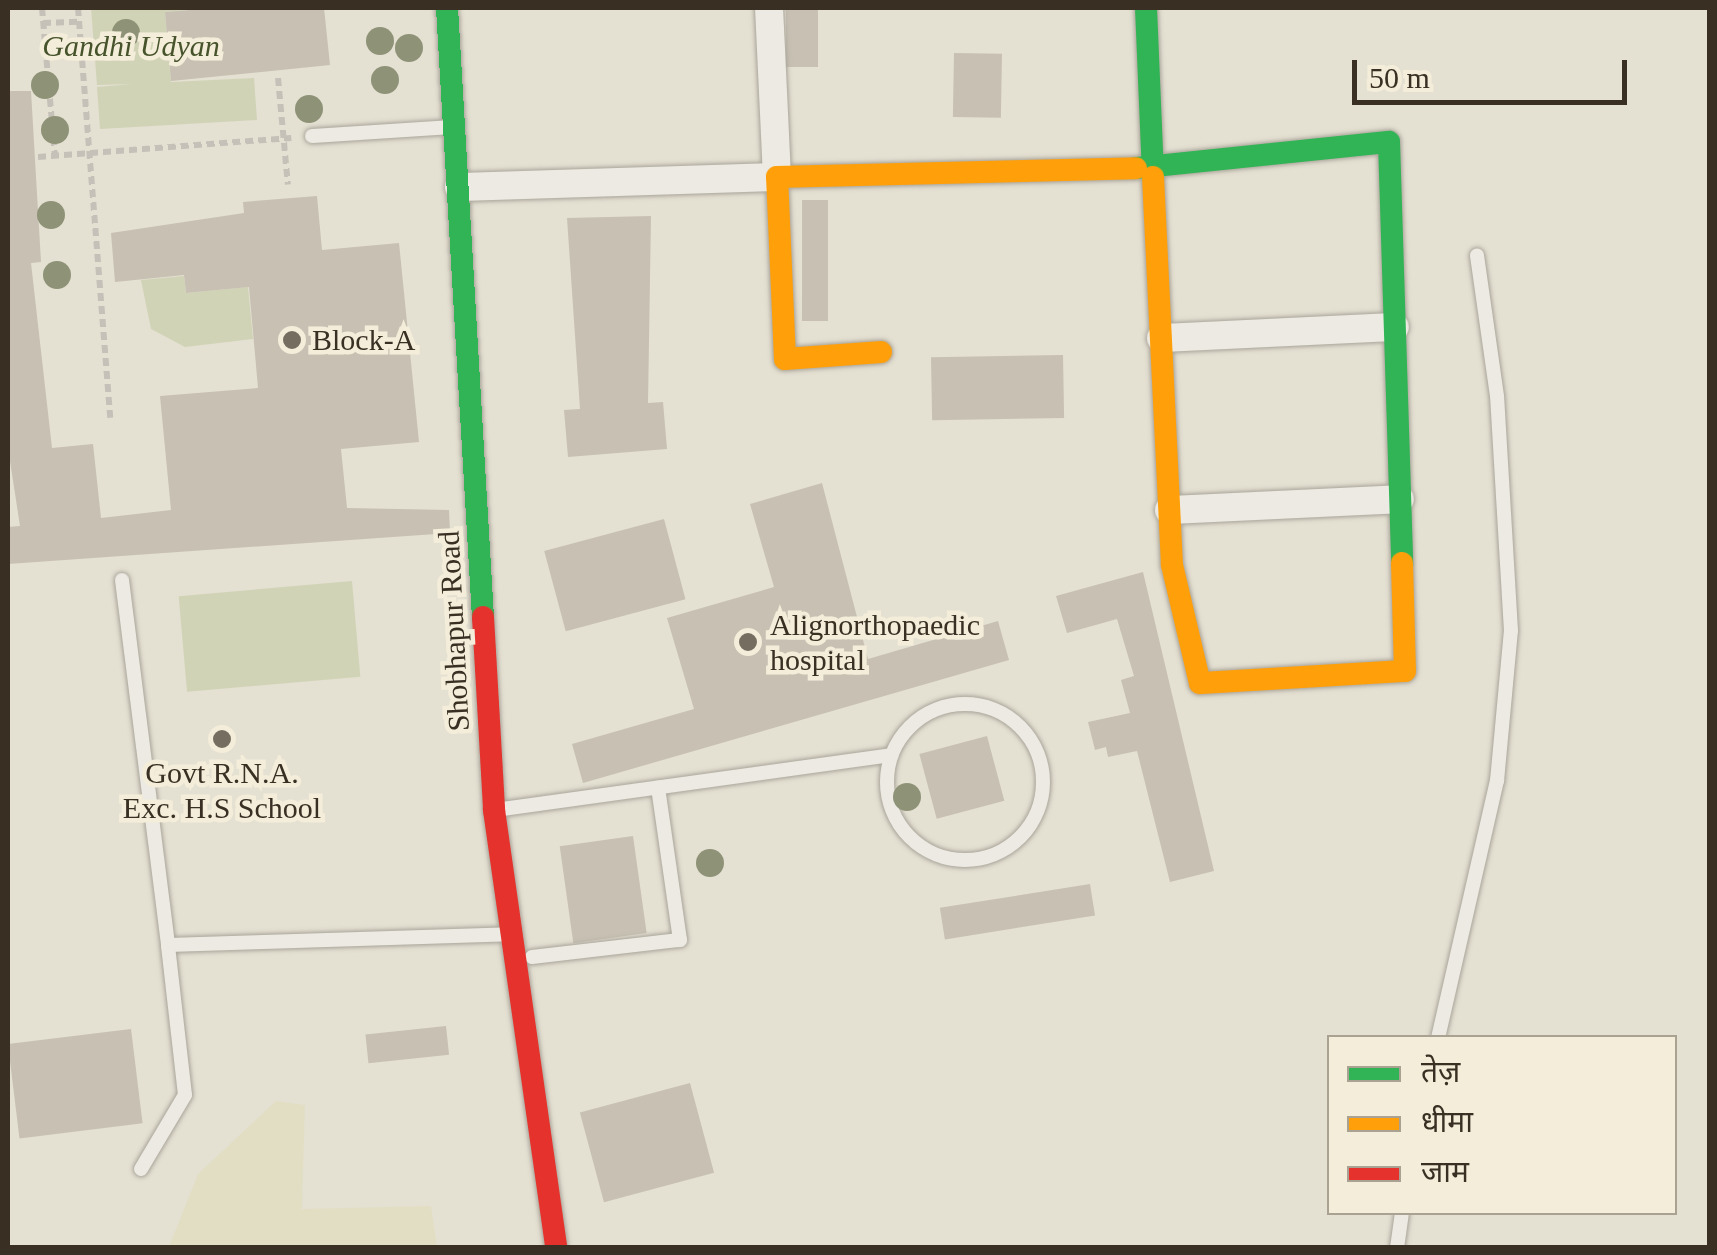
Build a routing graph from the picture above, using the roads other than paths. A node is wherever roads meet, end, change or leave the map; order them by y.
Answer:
1 (447, 8) edge
2 (462, 8) edge
3 (768, 8) edge
4 (1146, 8) edge
5 (454, 127) junction
6 (312, 136) road end
7 (1153, 168) junction
8 (777, 177) junction
9 (466, 185) junction
10 (1477, 255) dead end
11 (1395, 327) junction
12 (1162, 338) junction
13 (881, 352) dead end
14 (1400, 499) junction
15 (1170, 510) junction
16 (122, 580) dead end
17 (891, 755) junction
18 (658, 788) junction
19 (503, 809) junction
20 (512, 934) junction
21 (168, 945) junction
22 (532, 957) junction
23 (1439, 1035) edge
24 (141, 1168) dead end
25 (1402, 1215) edge
26 (556, 1248) edge
27 (572, 1248) edge
28 (1397, 1248) edge

1 - 5 street, Shobhapur Road
2 - 9 street, Shobhapur Road
3 - 8 street
4 - 7 street
5 - 6 lane
5 - 9 street, Shobhapur Road
7 - 8 street
7 - 11 street
7 - 12 street
8 - 9 street
8 - 13 street
9 - 19 street, Shobhapur Road
10 - 23 lane
11 - 12 street
11 - 14 street
12 - 15 street
14 - 15 street
14 - 15 street
16 - 21 lane
17 - 17 lane
17 - 18 lane
18 - 19 lane
18 - 22 lane
19 - 20 street, Shobhapur Road
19 - 22 street, Shobhapur Road
20 - 21 lane
20 - 26 street, Shobhapur Road
21 - 24 lane
22 - 27 street, Shobhapur Road
25 - 28 lane

